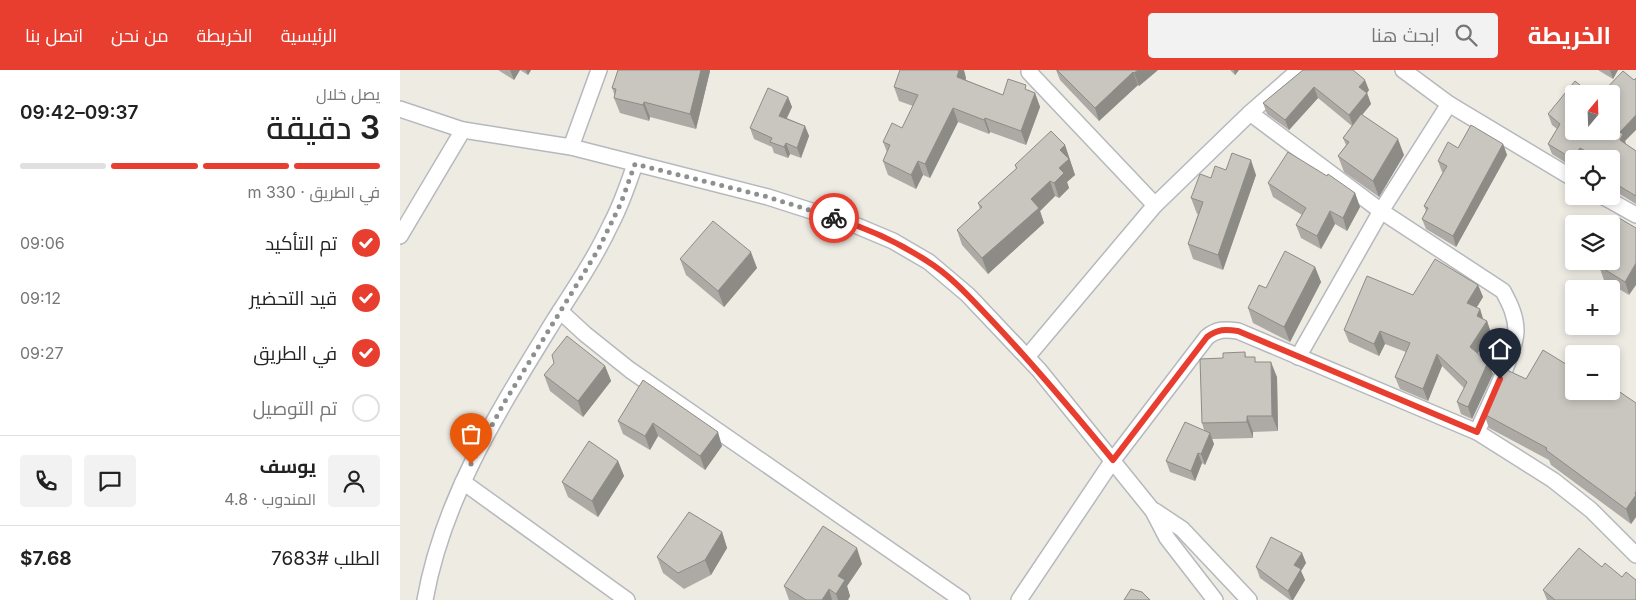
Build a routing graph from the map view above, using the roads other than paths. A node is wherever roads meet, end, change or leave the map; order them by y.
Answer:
1 (599, 70) edge
2 (1299, 70) edge
3 (1403, 70) edge
4 (1028, 71) edge
5 (1450, 104) junction
6 (400, 109) edge
7 (1250, 113) junction
8 (463, 130) junction
9 (571, 147) junction
10 (635, 164) junction
11 (1565, 174) edge
12 (1155, 205) junction
13 (1617, 205) edge
14 (1381, 211) junction
15 (1636, 216) edge
16 (400, 236) edge
17 (560, 311) junction
18 (1027, 357) junction
19 (1298, 357) junction
20 (1477, 432) junction
21 (1113, 460) junction
22 (463, 482) junction
23 (1153, 510) junction
24 (1635, 550) edge
25 (425, 600) edge
26 (627, 600) edge
27 (962, 600) edge
28 (1019, 600) edge
29 (1215, 600) edge
30 (1250, 600) edge

1 - 9 street
2 - 7 street
3 - 5 street
4 - 12 street
5 - 11 street
5 - 14 street
6 - 8 street
7 - 12 street
7 - 14 street
8 - 9 street
8 - 16 street
9 - 10 street
10 - 17 street
10 - 18 street
12 - 18 street
13 - 15 street
14 - 19 street
14 - 20 street
17 - 22 street
17 - 27 street
18 - 21 street
19 - 20 street
19 - 21 street
20 - 24 street
21 - 23 street
21 - 28 street
22 - 25 street
22 - 26 street
23 - 29 street
23 - 30 street

